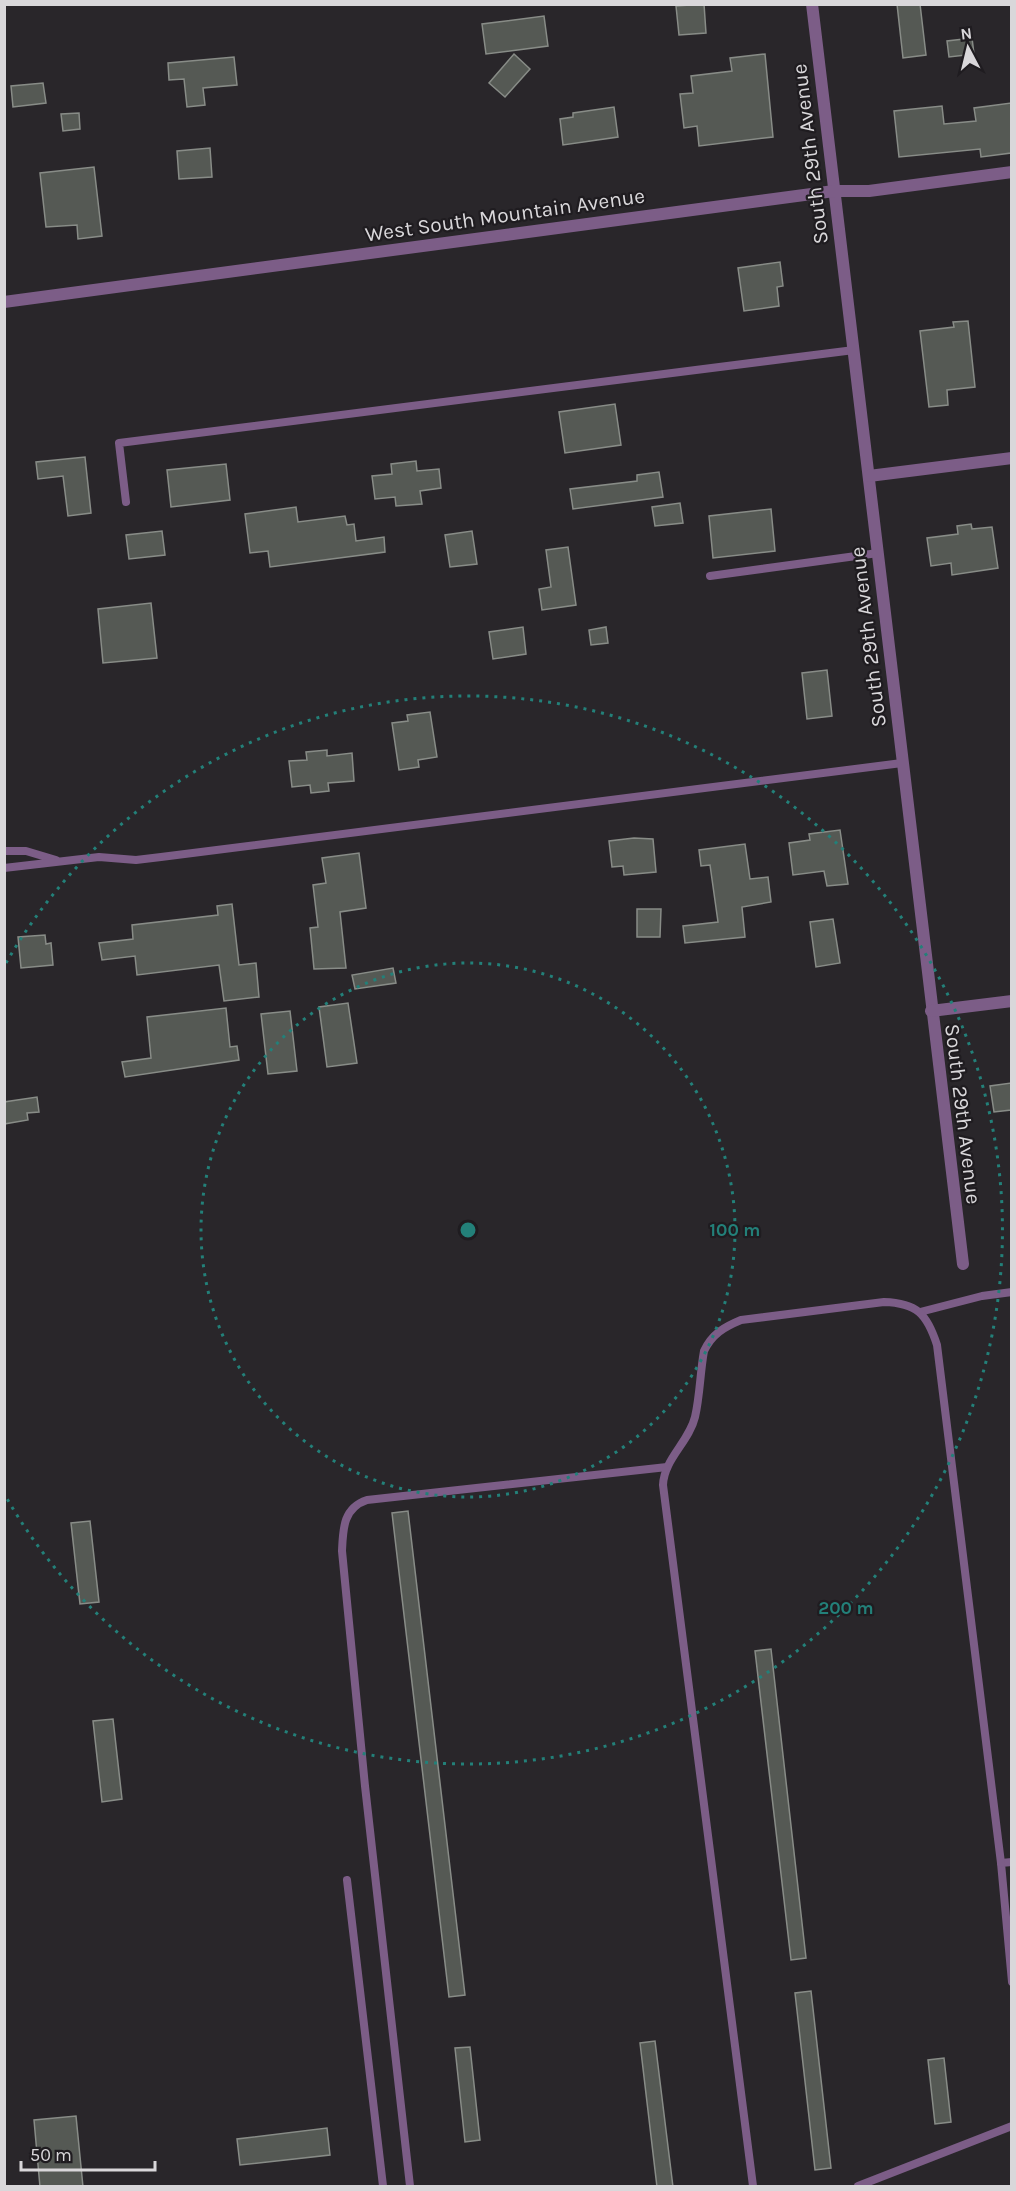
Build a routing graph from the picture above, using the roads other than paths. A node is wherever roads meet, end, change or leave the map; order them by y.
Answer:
1 (812, 4) edge
2 (1011, 172) edge
3 (834, 191) junction
4 (4, 302) edge
5 (854, 350) junction
6 (1011, 458) edge
7 (869, 476) junction
8 (126, 502) dead end
9 (878, 553) junction
10 (710, 576) dead end
11 (902, 763) junction
12 (4, 851) edge
13 (59, 861) junction
14 (4, 868) edge
15 (1011, 1000) edge
16 (931, 1011) junction
17 (963, 1264) dead end
18 (1011, 1292) edge
19 (920, 1312) junction
20 (667, 1467) junction
21 (1011, 1862) edge
22 (1001, 1863) junction
23 (347, 1881) dead end
24 (1011, 1982) edge
25 (1011, 2126) edge
26 (753, 2186) edge
27 (383, 2187) edge
28 (410, 2187) edge
29 (858, 2187) edge

1 - 3 street, South 29th Avenue
2 - 3 street, West South Mountain Avenue
3 - 4 street, West South Mountain Avenue
3 - 5 street, South 29th Avenue
5 - 7 street, South 29th Avenue
5 - 8 lane
6 - 7 street
7 - 9 street, South 29th Avenue
9 - 10 lane
9 - 11 street, South 29th Avenue
11 - 13 lane
11 - 16 street, South 29th Avenue
12 - 13 lane
13 - 14 lane
15 - 16 street
16 - 17 street, South 29th Avenue
18 - 19 lane
19 - 20 lane
19 - 22 lane
20 - 26 lane
20 - 28 lane
21 - 22 lane
22 - 24 lane
23 - 27 lane
25 - 29 lane

